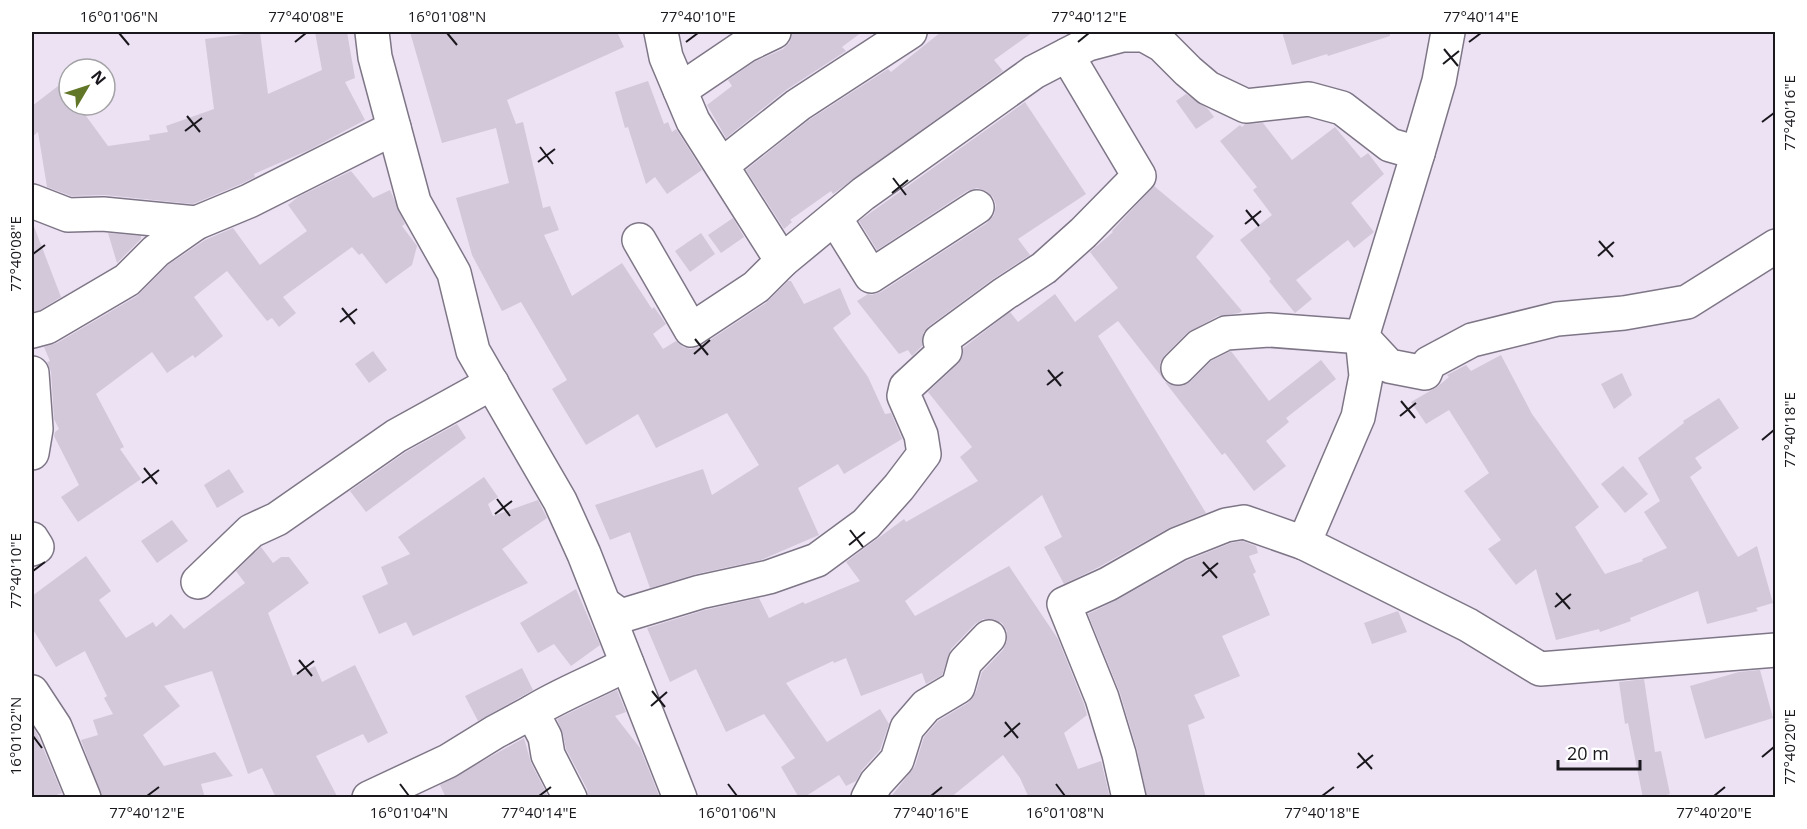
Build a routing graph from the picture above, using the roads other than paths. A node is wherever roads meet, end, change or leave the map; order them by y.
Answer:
1 (372, 32) edge
2 (661, 32) edge
3 (774, 32) edge
4 (910, 32) edge
5 (1448, 32) edge
6 (1067, 55) junction
7 (680, 90) junction
8 (394, 128) junction
9 (1418, 153) junction
10 (722, 165) junction
11 (32, 201) edge
12 (977, 207) dead end
13 (835, 218) junction
14 (196, 223) junction
15 (639, 240) dead end
16 (1776, 246) edge
17 (782, 261) junction
18 (37, 335) edge
19 (1362, 337) junction
20 (1178, 368) dead end
21 (32, 373) edge
22 (492, 383) junction
23 (32, 453) edge
24 (32, 538) edge
25 (1304, 543) junction
26 (32, 549) edge
27 (198, 582) dead end
28 (604, 604) junction
29 (989, 637) dead end
30 (1776, 650) edge
31 (627, 664) junction
32 (32, 692) edge
33 (532, 712) junction
34 (371, 797) edge
35 (84, 798) edge
36 (570, 798) edge
37 (680, 798) edge
38 (868, 798) edge
39 (1129, 798) edge

1 - 8 street
2 - 7 street
3 - 7 street
4 - 10 street
5 - 9 street
6 - 9 street
6 - 13 street
6 - 28 street
7 - 10 street
8 - 14 street
8 - 22 street
9 - 19 street
10 - 17 street
11 - 14 street
12 - 13 street
13 - 17 street
14 - 18 street
15 - 17 street
16 - 19 street
19 - 20 street
19 - 25 street
21 - 23 street
22 - 27 street
22 - 28 street
24 - 26 street
25 - 30 street
25 - 39 street
28 - 31 street
29 - 38 street
31 - 33 street
31 - 37 street
32 - 35 street
33 - 34 street
33 - 36 street

